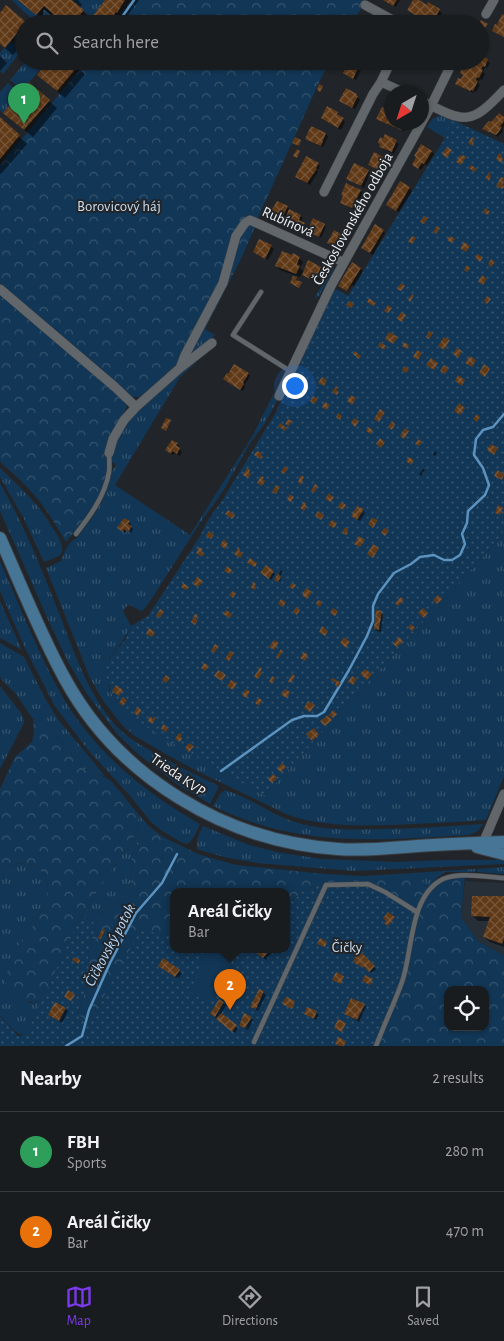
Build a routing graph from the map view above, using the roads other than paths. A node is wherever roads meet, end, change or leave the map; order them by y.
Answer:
1 (494, 0) edge
2 (365, 5) dead end
3 (486, 14) dead end
4 (383, 15) edge
5 (387, 70) edge
6 (449, 70) edge
7 (381, 82) junction
8 (388, 85) edge
9 (504, 90) edge
10 (429, 104) edge
11 (432, 106) junction
12 (324, 192) dead end
13 (343, 262) junction
14 (0, 289) edge
15 (261, 292) dead end
16 (212, 342) dead end
17 (180, 368) junction
18 (290, 371) junction
19 (279, 396) dead end
20 (136, 407) junction
21 (109, 452) joint
22 (76, 534) dead end
23 (0, 538) edge
24 (504, 794) edge
25 (504, 842) edge
26 (462, 843) junction
27 (483, 843) junction
28 (504, 854) edge
29 (504, 878) edge
30 (417, 912) junction
31 (254, 1042) dead end
32 (376, 1046) edge

1 - 3 street
2 - 4 street
5 - 7 street
6 - 11 street, Československého odboja
7 - 8 street
7 - 12 street
9 - 11 street
10 - 11 street
11 - 13 street, Československého odboja
13 - 17 street, Rubínová
13 - 18 street, Československého odboja
14 - 20 street
15 - 18 lane
16 - 17 street
17 - 20 street
18 - 19 street, Československého odboja
20 - 21 street
21 - 22 lane
23 - 26 street, Trieda KVP
24 - 27 street
25 - 27 street, Trieda KVP
26 - 27 street, Trieda KVP
26 - 28 street, Trieda KVP
29 - 30 lane
30 - 31 lane
30 - 32 lane

